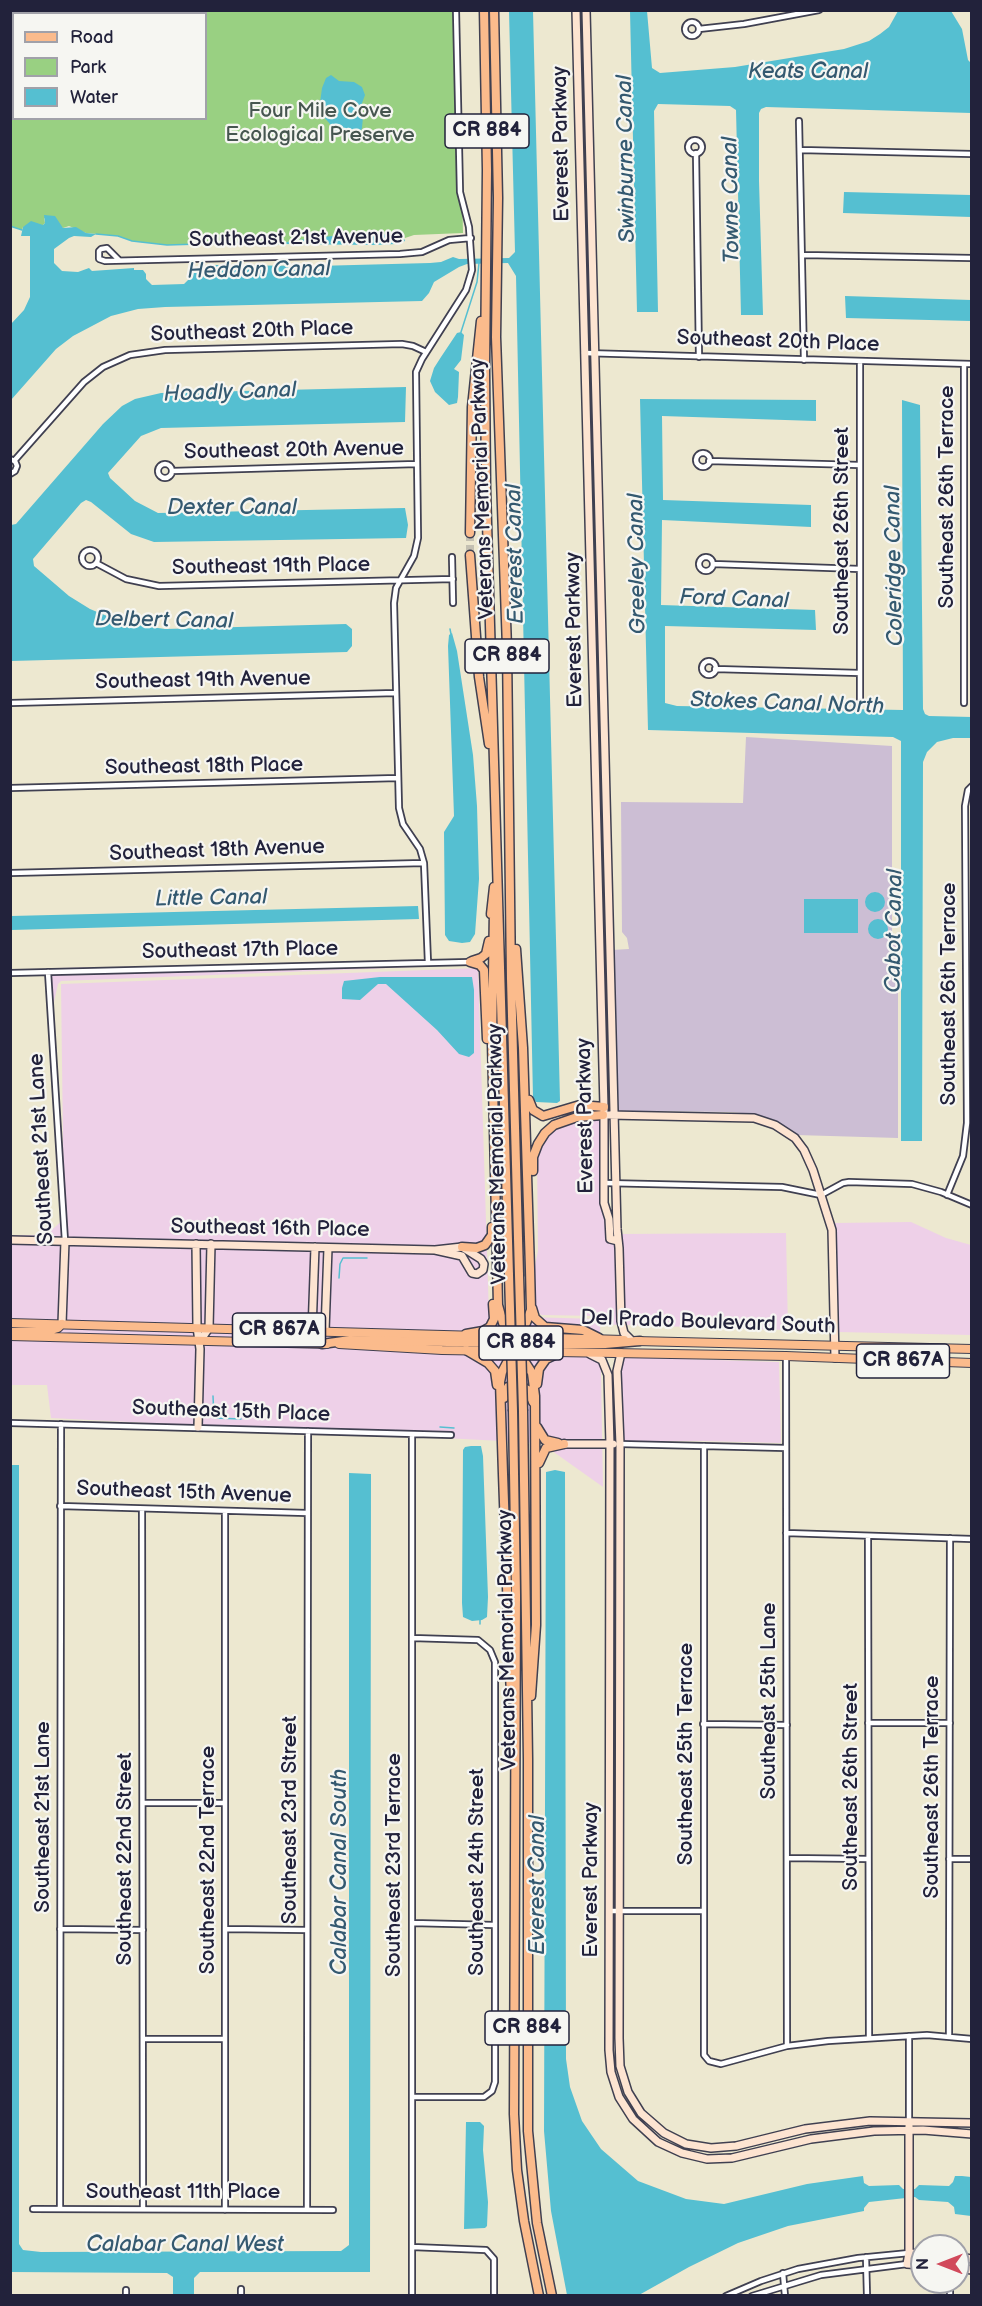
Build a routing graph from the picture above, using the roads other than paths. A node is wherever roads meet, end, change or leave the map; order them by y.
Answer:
1 (456, 10) edge
2 (484, 10) edge
3 (494, 10) edge
4 (576, 10) edge
5 (586, 10) edge
6 (819, 10) edge
7 (699, 29) dead end
8 (799, 121) dead end
9 (800, 150) junction
10 (696, 153) dead end
11 (972, 154) edge
12 (579, 158) junction
13 (590, 158) junction
14 (471, 238) junction
15 (803, 255) junction
16 (972, 258) edge
17 (119, 260) dead end
18 (486, 270) junction
19 (426, 352) junction
20 (584, 353) junction
21 (594, 354) junction
22 (699, 357) junction
23 (804, 360) junction
24 (860, 361) junction
25 (964, 363) junction
26 (972, 364) edge
27 (12, 460) edge
28 (710, 460) dead end
29 (417, 464) junction
30 (859, 465) junction
31 (964, 467) junction
32 (972, 467) edge
33 (172, 471) dead end
34 (10, 474) edge
35 (470, 533) tunnel mouth
36 (470, 555) tunnel mouth
37 (452, 558) dead end
38 (96, 563) dead end
39 (713, 564) dead end
40 (860, 568) junction
41 (964, 572) junction
42 (972, 572) edge
43 (453, 579) junction
44 (399, 581) junction
45 (591, 598) junction
46 (600, 598) junction
47 (453, 603) dead end
48 (715, 669) dead end
49 (860, 673) junction
50 (964, 676) junction
51 (972, 676) edge
52 (396, 693) junction
53 (860, 701) dead end
54 (10, 703) edge
55 (964, 703) dead end
56 (398, 778) junction
57 (10, 788) edge
58 (970, 788) edge
59 (605, 789) junction
60 (595, 790) junction
61 (495, 801) junction
62 (597, 852) junction
63 (607, 852) junction
64 (496, 858) junction
65 (424, 862) junction
66 (969, 868) edge
67 (10, 873) edge
68 (495, 887) junction
69 (511, 889) junction
70 (599, 943) junction
71 (608, 943) junction
72 (969, 952) edge
73 (470, 962) junction
74 (428, 963) junction
75 (48, 972) junction
76 (10, 973) edge
77 (969, 1038) edge
78 (523, 1048) junction
79 (604, 1111) junction
80 (614, 1115) junction
81 (493, 1116) junction
82 (969, 1123) edge
83 (495, 1167) junction
84 (604, 1183) junction
85 (616, 1184) junction
86 (821, 1195) junction
87 (947, 1195) junction
88 (972, 1205) edge
89 (10, 1240) edge
90 (64, 1241) junction
91 (618, 1241) junction
92 (196, 1244) junction
93 (212, 1244) junction
94 (497, 1244) junction
95 (315, 1247) junction
96 (328, 1248) junction
97 (462, 1248) junction
98 (435, 1250) junction
99 (530, 1269) junction
100 (498, 1278) junction
101 (531, 1282) junction
102 (531, 1303) junction
103 (10, 1323) edge
104 (62, 1324) junction
105 (197, 1328) junction
106 (209, 1328) junction
107 (312, 1331) junction
108 (325, 1331) junction
109 (10, 1334) edge
110 (466, 1334) junction
111 (497, 1335) joint
112 (513, 1337) junction
113 (599, 1338) junction
114 (200, 1341) junction
115 (636, 1341) junction
116 (322, 1344) junction
117 (835, 1346) junction
118 (972, 1349) edge
119 (466, 1350) junction
120 (519, 1350) junction
121 (536, 1352) joint
122 (559, 1353) junction
123 (621, 1353) junction
124 (590, 1354) junction
125 (786, 1356) junction
126 (835, 1358) junction
127 (972, 1363) edge
128 (535, 1396) junction
129 (535, 1409) junction
130 (501, 1420) junction
131 (10, 1423) edge
132 (535, 1423) junction
133 (61, 1424) junction
134 (198, 1427) junction
135 (308, 1431) junction
136 (412, 1434) junction
137 (451, 1435) dead end
138 (564, 1444) junction
139 (610, 1444) junction
140 (620, 1444) junction
141 (704, 1446) junction
142 (786, 1448) junction
143 (536, 1474) junction
144 (60, 1506) junction
145 (142, 1509) junction
146 (225, 1511) junction
147 (307, 1513) junction
148 (786, 1533) junction
149 (868, 1536) junction
150 (950, 1538) junction
151 (972, 1539) edge
152 (412, 1638) junction
153 (609, 1655) junction
154 (619, 1656) junction
155 (868, 1723) junction
156 (950, 1723) junction
157 (703, 1725) junction
158 (787, 1725) junction
159 (528, 1759) junction
160 (514, 1793) junction
161 (143, 1803) junction
162 (225, 1803) junction
163 (787, 1858) junction
164 (868, 1859) junction
165 (950, 1859) junction
166 (972, 1859) edge
167 (609, 1911) junction
168 (619, 1911) junction
169 (703, 1911) junction
170 (412, 1923) junction
171 (494, 1925) junction
172 (60, 1929) junction
173 (142, 1929) junction
174 (226, 1929) junction
175 (307, 1930) junction
176 (909, 2036) junction
177 (949, 2036) junction
178 (869, 2037) junction
179 (143, 2039) junction
180 (225, 2039) junction
181 (972, 2039) edge
182 (787, 2046) junction
183 (412, 2097) junction
184 (909, 2120) junction
185 (972, 2123) edge
186 (909, 2130) junction
187 (972, 2134) edge
188 (752, 2142) junction
189 (754, 2153) junction
190 (33, 2209) dead end
191 (60, 2209) junction
192 (143, 2209) junction
193 (225, 2210) junction
194 (307, 2210) junction
195 (333, 2210) dead end
196 (412, 2247) junction
197 (909, 2253) junction
198 (866, 2257) junction
199 (907, 2264) junction
200 (910, 2264) edge
201 (867, 2268) junction
202 (783, 2273) junction
203 (785, 2284) junction
204 (242, 2289) dead end
205 (242, 2295) edge
206 (412, 2295) edge
207 (494, 2295) edge
208 (539, 2295) edge
209 (552, 2295) edge
210 (726, 2295) edge
211 (752, 2295) edge
212 (785, 2295) edge
213 (867, 2295) edge

1 - 14 street
2 - 18 highway, Veterans Memorial Parkway / CR 884
3 - 69 highway, Veterans Memorial Parkway / CR 884
4 - 12 street, Everest Parkway
5 - 13 street, Everest Parkway
6 - 7 street
8 - 9 street
9 - 11 street
9 - 15 street
10 - 22 street
12 - 13 street
12 - 20 street, Everest Parkway
13 - 21 street, Everest Parkway
14 - 17 street, Southeast 21st Avenue
14 - 19 street
15 - 16 street
15 - 23 street
18 - 35 highway, Veterans Memorial Parkway / CR 884
18 - 61 highway, Veterans Memorial Parkway
19 - 27 street, Southeast 20th Place
19 - 29 street
20 - 21 street, Southeast 20th Place
20 - 45 street, Everest Parkway
21 - 22 street, Southeast 20th Place
21 - 46 street, Everest Parkway
22 - 23 street, Southeast 20th Place
23 - 24 street, Southeast 20th Place
24 - 25 street, Southeast 20th Place
24 - 30 street, Southeast 26th Street
25 - 26 street, Southeast 20th Place
25 - 31 street, Southeast 26th Terrace
27 - 34 street, Southeast 20th Place
28 - 30 street
29 - 33 street, Southeast 20th Avenue
29 - 44 street
30 - 40 street, Southeast 26th Street
31 - 32 street
31 - 41 street, Southeast 26th Terrace
36 - 61 highway, Veterans Memorial Parkway / CR 884
37 - 43 street
38 - 44 street, Southeast 19th Place
39 - 40 street
40 - 49 street, Southeast 26th Street
41 - 42 street
41 - 50 street, Southeast 26th Terrace
43 - 44 street, Southeast 19th Place
43 - 47 street
44 - 52 street
45 - 46 street
45 - 60 street, Everest Parkway
46 - 59 street, Everest Parkway
48 - 49 street
49 - 53 street, Southeast 26th Street
50 - 51 street
50 - 55 street, Southeast 26th Terrace
52 - 54 street, Southeast 19th Avenue
52 - 56 street
56 - 57 street, Southeast 18th Place
56 - 65 street
58 - 66 street, Southeast 26th Terrace
59 - 60 street
59 - 63 street, Everest Parkway
60 - 62 street, Everest Parkway
61 - 64 highway, Veterans Memorial Parkway / CR 884
62 - 63 street
62 - 70 street, Everest Parkway
63 - 71 street, Everest Parkway
64 - 68 highway
64 - 160 highway, Veterans Memorial Parkway / CR 884, bridge
65 - 67 street, Southeast 18th Avenue
65 - 74 street
66 - 72 street, Southeast 26th Terrace
68 - 73 highway
68 - 81 highway
69 - 78 highway
69 - 159 highway, Veterans Memorial Parkway / CR 884, bridge
70 - 71 street
70 - 79 street, Everest Parkway
71 - 80 street, Everest Parkway
72 - 77 street, Southeast 26th Terrace
73 - 74 street, Southeast 17th Place
73 - 81 highway
74 - 75 street, Southeast 17th Place
75 - 76 street, Southeast 17th Place
75 - 90 street, Southeast 21st Lane
77 - 82 street, Southeast 26th Terrace
78 - 79 highway
78 - 99 highway
79 - 80 street
79 - 84 street, Everest Parkway
79 - 99 highway
80 - 85 street, Everest Parkway
80 - 86 street
81 - 83 highway
82 - 87 street, Southeast 26th Terrace
83 - 94 highway
83 - 97 highway
84 - 85 street
84 - 91 street, Everest Parkway
85 - 86 street
85 - 91 street, Everest Parkway
86 - 87 street
86 - 117 street
87 - 88 street
89 - 90 street, Southeast 16th Place
90 - 92 street, Southeast 16th Place
90 - 104 street, Southeast 21st Lane
91 - 115 street, Everest Parkway
92 - 93 street, Southeast 16th Place
92 - 105 street
93 - 95 street, Southeast 16th Place
93 - 106 street
94 - 100 highway
94 - 110 highway
95 - 96 street, Southeast 16th Place
95 - 107 street
96 - 98 street, Southeast 16th Place
96 - 108 street
97 - 98 street
97 - 98 street, Southeast 16th Place
99 - 101 highway
100 - 101 highway
100 - 112 highway
101 - 102 highway
102 - 112 highway
102 - 113 highway
103 - 104 main road, CR 867A
104 - 105 main road, CR 867A
104 - 109 main road
105 - 106 main road, CR 867A
105 - 114 street
106 - 107 main road, CR 867A
106 - 114 street
107 - 108 main road, CR 867A
108 - 110 main road, CR 867A
109 - 114 main road, CR 867A
110 - 111 main road, CR 867A
111 - 112 highway
112 - 113 main road, Del Prado Boulevard South / CR 867A
112 - 116 highway
112 - 120 highway
113 - 115 main road, Del Prado Boulevard South / CR 867A
114 - 116 main road, CR 867A
114 - 134 street
115 - 117 main road, Del Prado Boulevard South / CR 867A
115 - 120 highway
116 - 119 main road, CR 867A
117 - 118 main road, Del Prado Boulevard South / CR 867A
117 - 126 street
119 - 120 main road, CR 867A
119 - 130 highway
120 - 121 highway
120 - 128 highway
120 - 130 highway
121 - 122 main road, Del Prado Boulevard South / CR 867A
122 - 124 main road, Del Prado Boulevard South / CR 867A
122 - 128 highway
123 - 124 main road, Del Prado Boulevard South / CR 867A
123 - 125 main road, Del Prado Boulevard South / CR 867A
123 - 140 street, Everest Parkway
124 - 139 street, Everest Parkway
125 - 126 main road, Del Prado Boulevard South / CR 867A
125 - 142 street, Southeast 25th Lane
126 - 127 main road, Del Prado Boulevard South / CR 867A
128 - 129 highway
129 - 130 highway
129 - 132 highway
130 - 160 highway
131 - 133 street, Southeast 15th Place
132 - 138 highway
132 - 143 highway
133 - 134 street, Southeast 15th Place
133 - 144 street, Southeast 21st Lane
134 - 135 street, Southeast 15th Place
135 - 136 street, Southeast 15th Place
135 - 147 street, Southeast 23rd Street
136 - 137 street, Southeast 15th Place
136 - 152 street, Southeast 23rd Terrace
138 - 139 street
138 - 143 highway
139 - 140 street
139 - 153 street, Everest Parkway
140 - 141 street
140 - 154 street, Everest Parkway
141 - 142 street
141 - 157 street, Southeast 25th Terrace
142 - 148 street, Southeast 25th Lane
143 - 159 highway
144 - 145 street, Southeast 15th Avenue
144 - 172 street, Southeast 21st Lane
145 - 146 street, Southeast 15th Avenue
145 - 161 street, Southeast 22nd Street
146 - 147 street, Southeast 15th Avenue
146 - 162 street, Southeast 22nd Terrace
147 - 175 street, Southeast 23rd Street
148 - 149 street
148 - 158 street, Southeast 25th Lane
149 - 150 street
149 - 155 street, Southeast 26th Street
150 - 151 street
150 - 156 street, Southeast 26th Terrace
152 - 170 street, Southeast 23rd Terrace
152 - 171 street, Southeast 24th Street
153 - 154 street
153 - 167 street, Everest Parkway
154 - 168 street, Everest Parkway
155 - 156 street
155 - 164 street, Southeast 26th Street
156 - 165 street, Southeast 26th Terrace
157 - 158 street
157 - 169 street, Southeast 25th Terrace
158 - 163 street, Southeast 25th Lane
159 - 209 highway, Veterans Memorial Parkway / CR 884
160 - 208 highway, Veterans Memorial Parkway / CR 884
161 - 162 street
161 - 173 street, Southeast 22nd Street
162 - 174 street, Southeast 22nd Terrace
163 - 164 street
163 - 182 street, Southeast 25th Lane
164 - 178 street, Southeast 26th Street
165 - 166 street
165 - 177 street, Southeast 26th Terrace
167 - 168 street
167 - 189 street, Everest Parkway
168 - 169 street
168 - 188 street, Everest Parkway
169 - 182 street, Southeast 25th Terrace
170 - 171 street
170 - 183 street, Southeast 23rd Terrace
171 - 183 street, Southeast 24th Street
172 - 173 street
172 - 191 street, Southeast 21st Lane
173 - 179 street, Southeast 22nd Street
174 - 175 street
174 - 180 street, Southeast 22nd Terrace
175 - 194 street, Southeast 23rd Street
176 - 177 street
176 - 178 street
176 - 184 street
177 - 181 street
178 - 182 street
179 - 180 street
179 - 192 street, Southeast 22nd Street
180 - 193 street, Southeast 22nd Terrace
183 - 196 street, Southeast 23rd Terrace
184 - 185 street, Everest Parkway
184 - 186 street
184 - 188 street, Everest Parkway
186 - 187 street, Everest Parkway
186 - 189 street, Everest Parkway
186 - 197 street
188 - 189 street
190 - 191 street, Southeast 11th Place
191 - 192 street, Southeast 11th Place
192 - 193 street, Southeast 11th Place
193 - 194 street, Southeast 11th Place
194 - 195 street, Southeast 11th Place
196 - 206 street, Southeast 23rd Terrace
196 - 207 street
197 - 198 street
197 - 199 street
198 - 201 street
198 - 202 street
199 - 200 street
199 - 201 street
201 - 203 street
201 - 213 street
202 - 203 street
202 - 210 street
203 - 211 street
203 - 212 street
204 - 205 street

